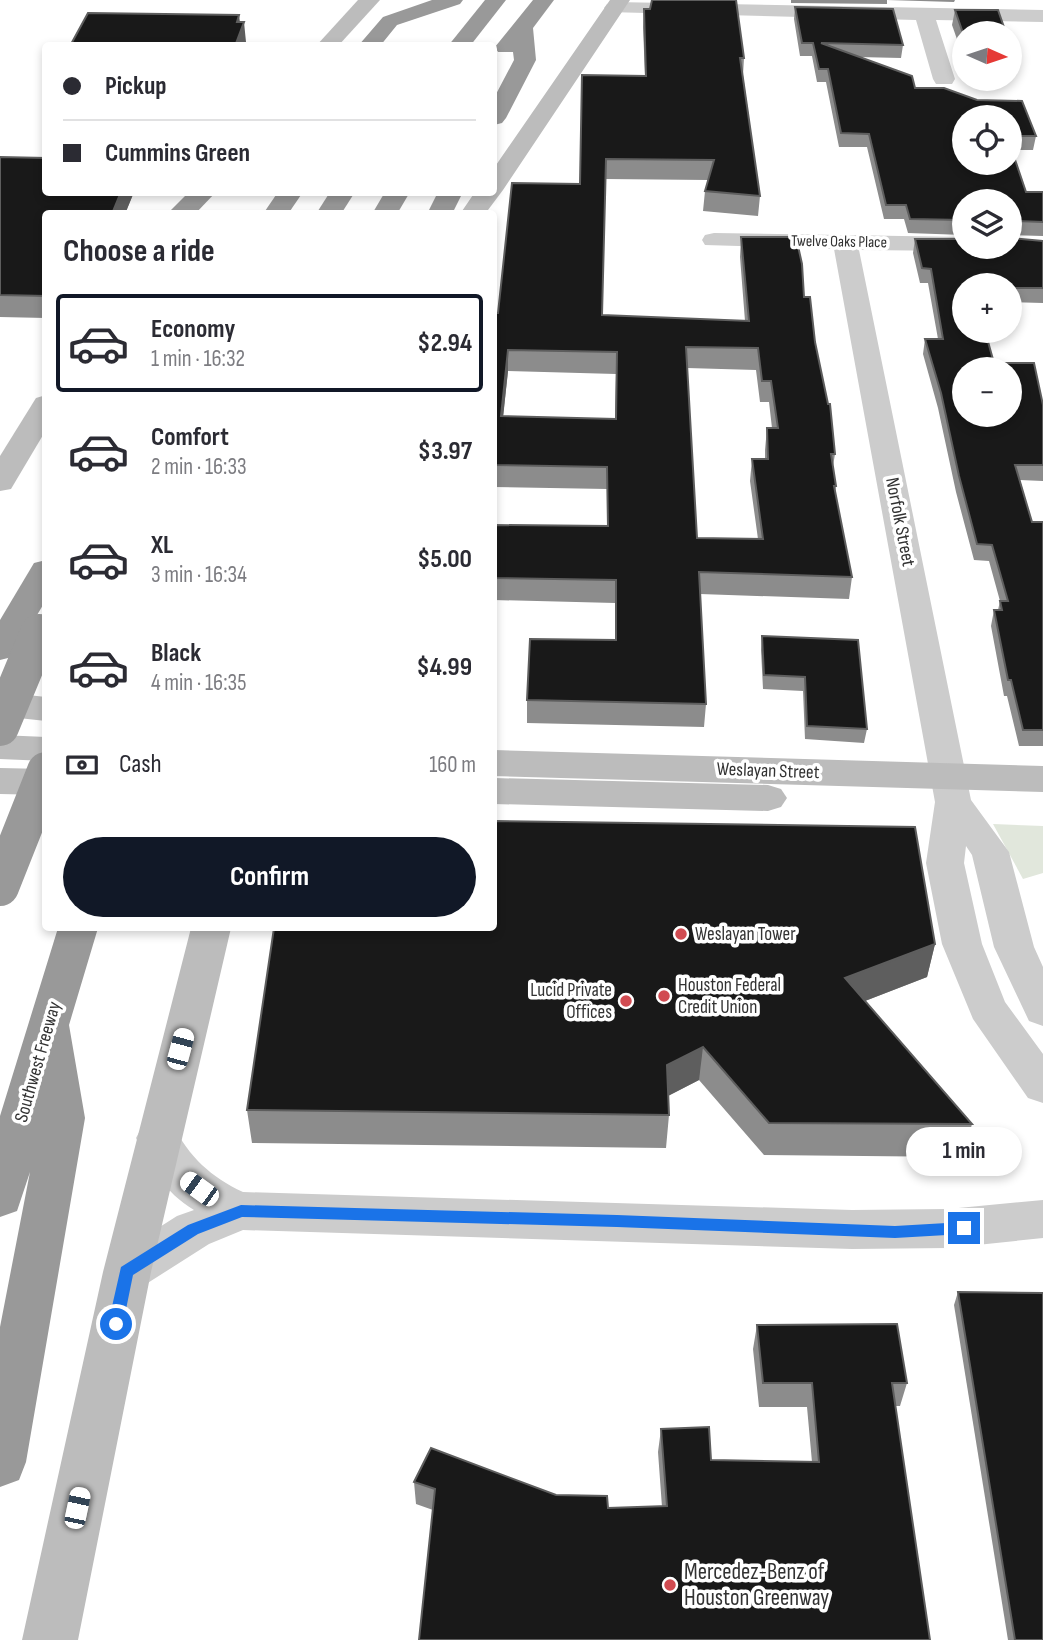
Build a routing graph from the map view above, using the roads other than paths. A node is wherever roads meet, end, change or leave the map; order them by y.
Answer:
1 (370, 0) edge
2 (453, 0) edge
3 (459, 0) edge
4 (496, 0) edge
5 (544, 0) edge
6 (617, 4) edge
7 (924, 14) junction
8 (1043, 16) edge
9 (522, 27) junction
10 (418, 34) dead end
11 (330, 42) edge
12 (372, 42) edge
13 (461, 42) edge
14 (497, 59) edge
15 (944, 79) dead end
16 (497, 112) edge
17 (497, 181) edge
18 (714, 240) dead end
19 (845, 242) junction
20 (952, 244) edge
21 (42, 411) edge
22 (0, 482) edge
23 (42, 582) edge
24 (24, 634) edge
25 (0, 704) edge
26 (42, 709) edge
27 (0, 727) edge
28 (0, 747) edge
29 (42, 749) edge
30 (497, 763) edge
31 (1043, 779) edge
32 (0, 781) edge
33 (42, 781) edge
34 (42, 782) edge
35 (951, 790) junction
36 (497, 791) edge
37 (1043, 805) edge
38 (0, 838) edge
39 (42, 838) edge
40 (0, 887) edge
41 (77, 931) edge
42 (212, 936) edge
43 (1043, 1010) edge
44 (48, 1025) junction
45 (1043, 1086) edge
46 (158, 1138) junction
47 (0, 1197) edge
48 (241, 1211) junction
49 (1043, 1219) edge
50 (127, 1272) junction
51 (0, 1462) edge
52 (50, 1640) edge

1 - 11 main road
2 - 12 highway
3 - 10 highway
4 - 13 highway
5 - 9 highway
6 - 7 street
6 - 17 main road
7 - 8 street
7 - 15 street
9 - 14 highway
9 - 16 highway
18 - 19 street, Twelve Oaks Place
19 - 20 street, Twelve Oaks Place
19 - 35 street, Norfolk Street
21 - 22 main road
23 - 24 highway
24 - 27 highway, bridge
25 - 26 main road
28 - 29 main road
30 - 35 main road, Weslayan Street
31 - 35 main road, Weslayan Street
32 - 34 main road
33 - 40 highway, bridge
35 - 36 main road, Weslayan Street
35 - 37 main road, Weslayan Street
35 - 43 street, Norfolk Street
35 - 45 street, Norfolk Street
38 - 39 main road
41 - 44 highway, Southwest Freeway
42 - 46 main road
44 - 47 highway, Southwest Freeway
44 - 51 highway
46 - 48 street
46 - 50 main road
48 - 49 street
48 - 50 street
50 - 52 main road

